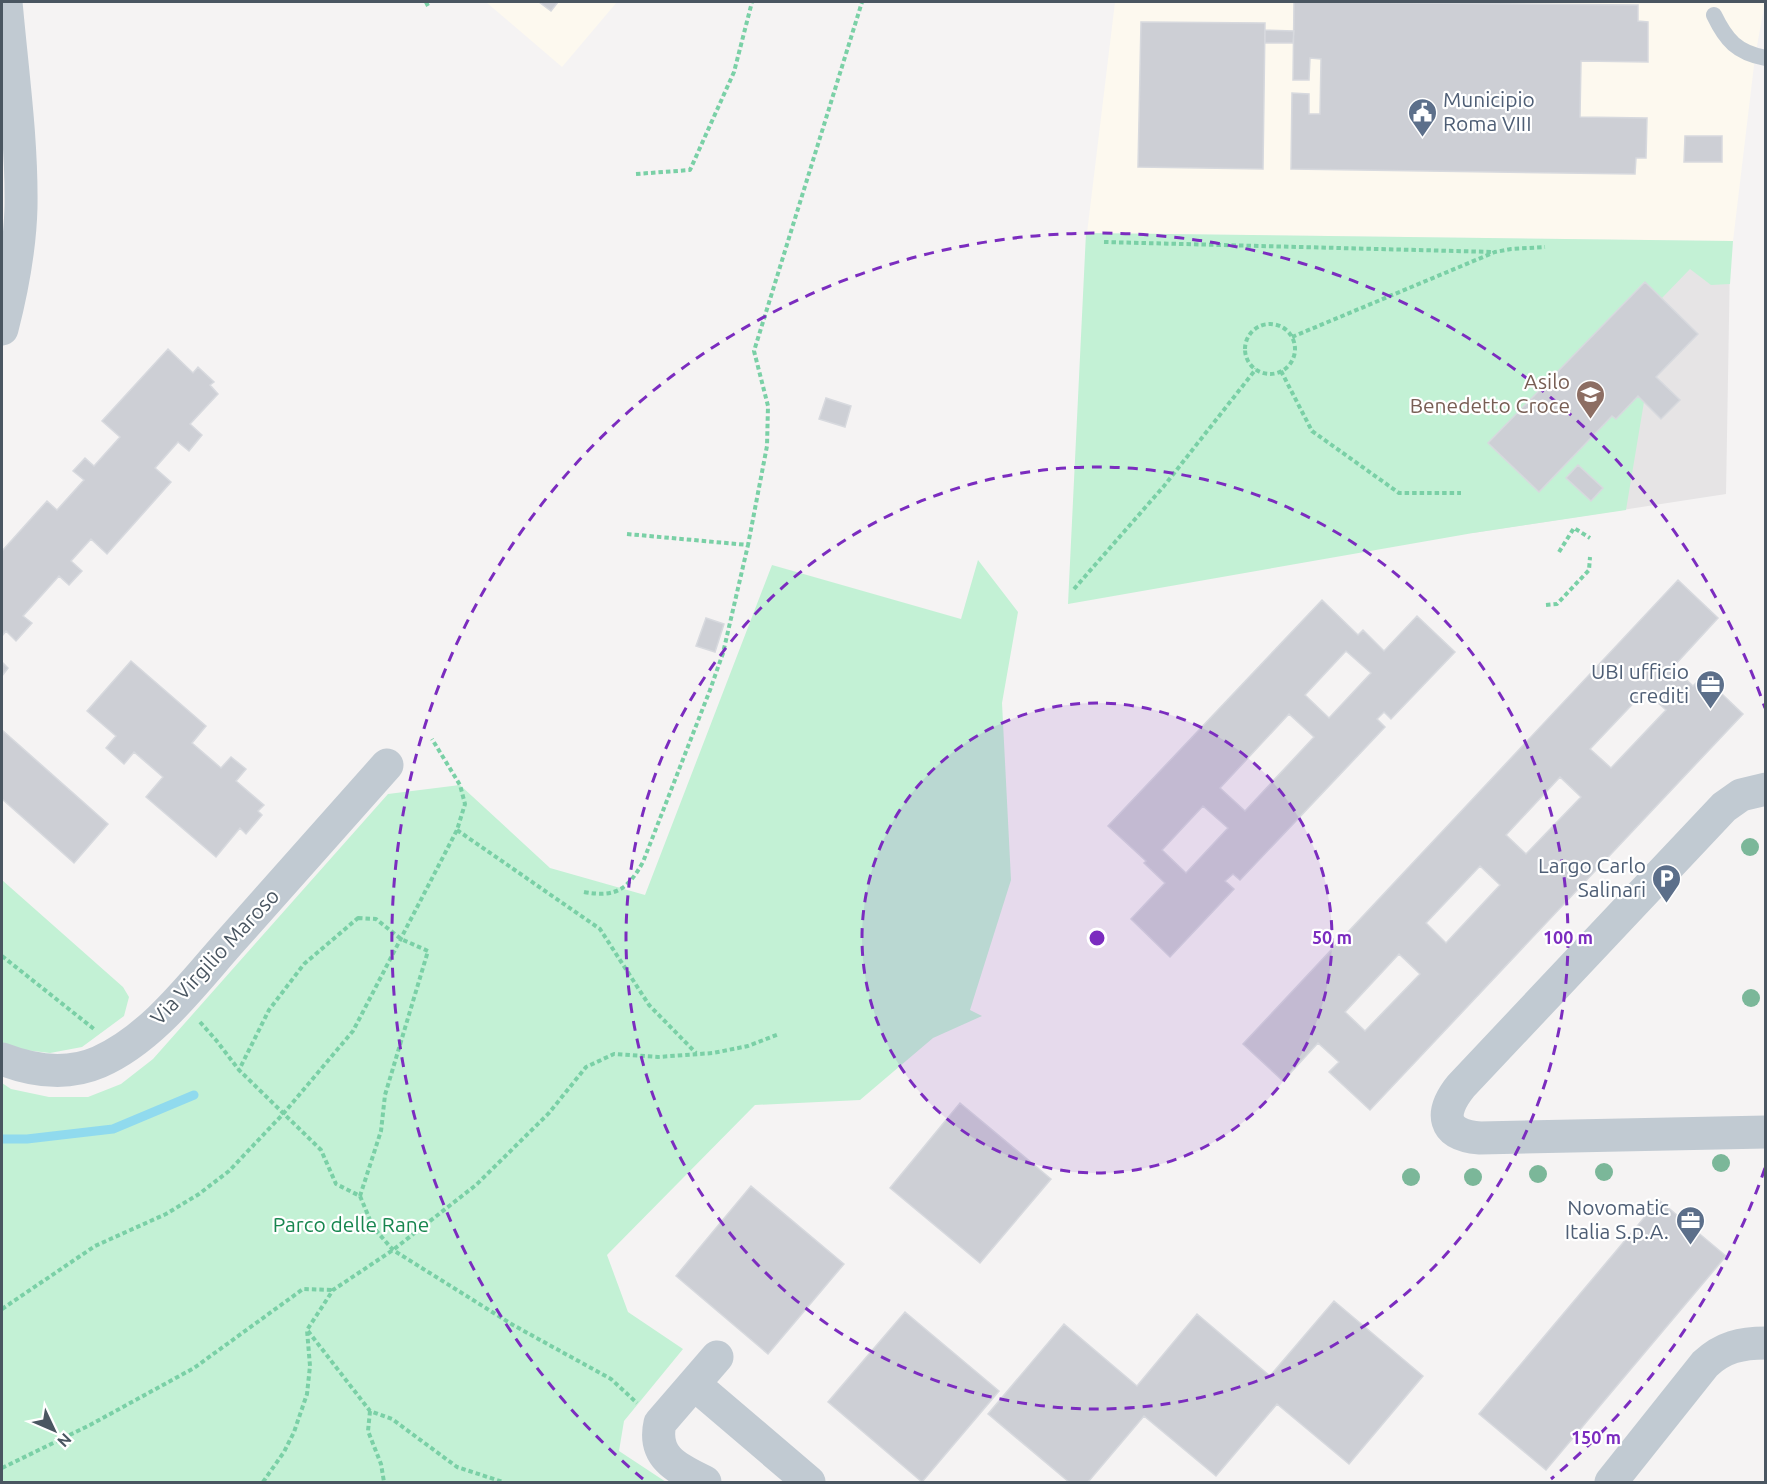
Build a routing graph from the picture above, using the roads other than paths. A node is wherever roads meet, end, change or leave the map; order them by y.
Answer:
1 (6, 2) edge
2 (1714, 15) dead end
3 (1766, 58) edge
4 (2, 165) edge
5 (21, 208) junction
6 (2, 329) edge
7 (387, 765) dead end
8 (1766, 789) edge
9 (2, 1059) edge
10 (1766, 1132) edge
11 (1766, 1343) edge
12 (717, 1357) dead end
13 (694, 1384) junction
14 (705, 1482) edge
15 (809, 1482) edge
16 (1611, 1482) edge

1 - 5 street
2 - 3 lane
4 - 5 street
5 - 6 street
7 - 9 street, Via Virgilio Maroso
8 - 10 street
11 - 16 street
12 - 13 street
13 - 14 street
13 - 15 street

